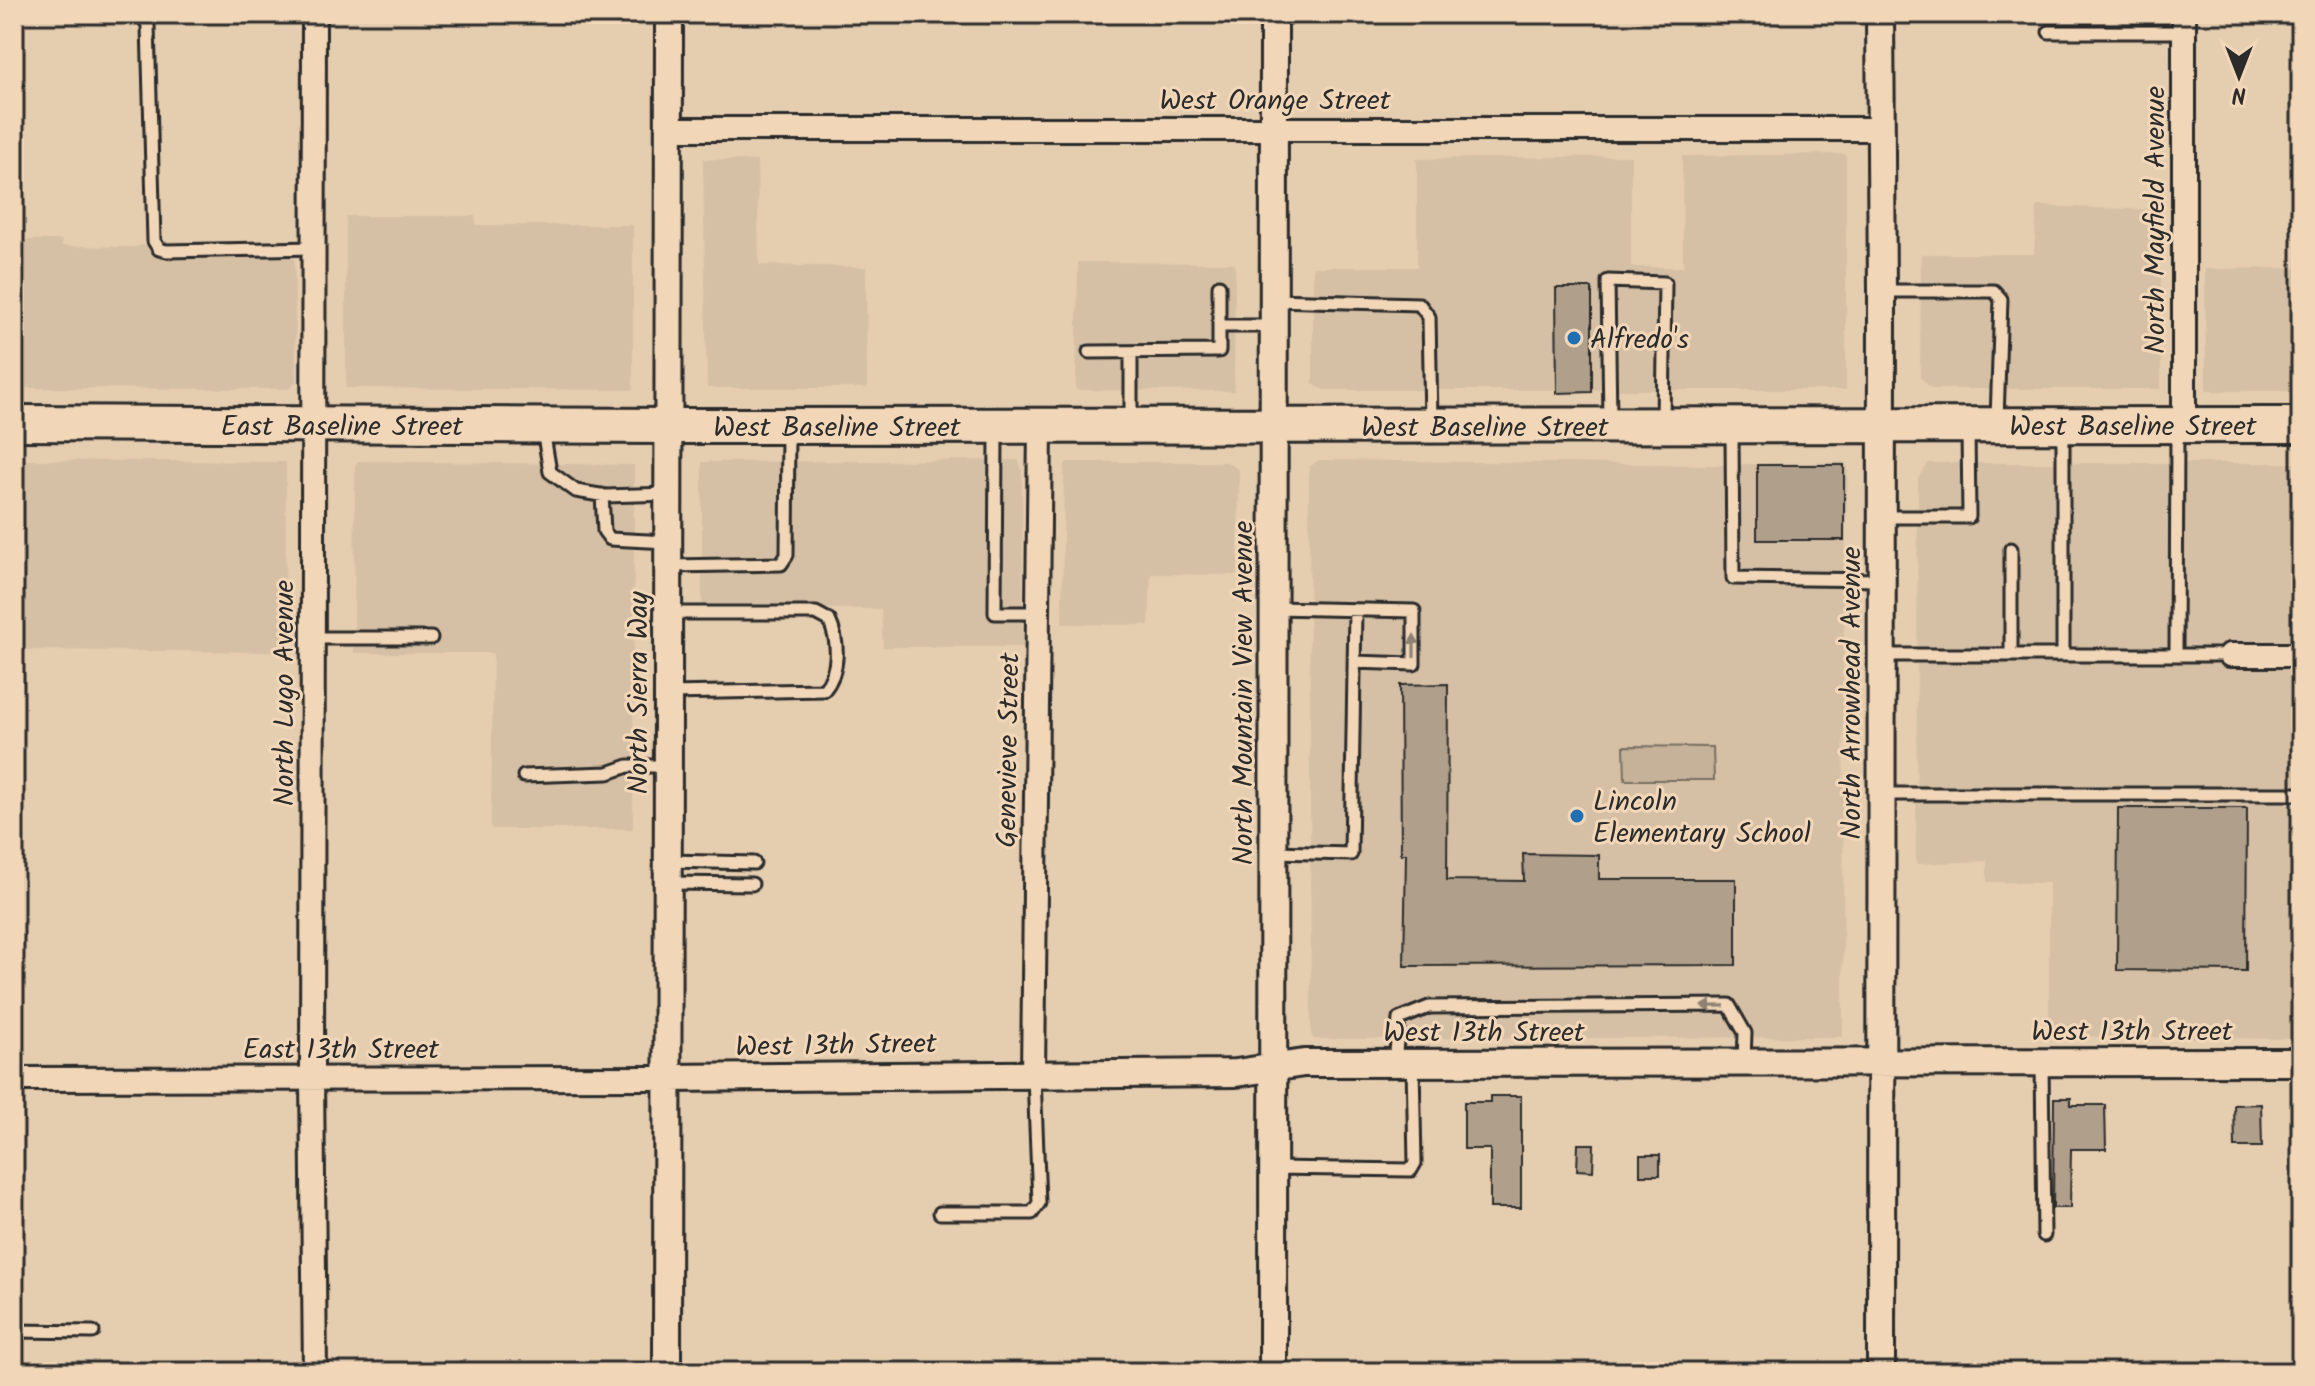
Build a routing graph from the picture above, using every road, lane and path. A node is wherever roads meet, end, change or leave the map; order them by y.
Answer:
1 (141, 14) edge
2 (314, 14) edge
3 (669, 14) edge
4 (1274, 14) edge
5 (1880, 14) edge
6 (2184, 23) edge
7 (2049, 32) dead end
8 (669, 129) junction
9 (1274, 129) junction
10 (1880, 129) junction
11 (314, 248) junction
12 (1219, 286) dead end
13 (1882, 291) junction
14 (1274, 313) junction
15 (1219, 326) junction
16 (1089, 352) dead end
17 (1131, 352) junction
18 (14, 423) edge
19 (314, 424) junction
20 (543, 425) junction
21 (1732, 425) junction
22 (1882, 425) junction
23 (1982, 425) junction
24 (2063, 425) junction
25 (2181, 425) junction
26 (2301, 425) edge
27 (669, 426) junction
28 (788, 426) junction
29 (996, 426) junction
30 (1040, 426) junction
31 (1131, 426) junction
32 (1274, 426) junction
33 (1431, 426) junction
34 (1610, 426) junction
35 (1663, 426) junction
36 (669, 494) junction
37 (602, 495) junction
38 (1882, 517) junction
39 (2011, 549) dead end
40 (669, 554) junction
41 (1882, 580) junction
42 (1274, 608) junction
43 (1355, 610) junction
44 (669, 613) junction
45 (1038, 613) junction
46 (313, 638) junction
47 (431, 638) dead end
48 (1882, 655) junction
49 (2011, 655) junction
50 (2063, 655) junction
51 (2176, 655) junction
52 (2230, 655) joint
53 (2301, 655) edge
54 (1354, 662) junction
55 (669, 693) junction
56 (668, 766) junction
57 (524, 776) dead end
58 (1881, 794) junction
59 (2301, 794) edge
60 (1274, 852) junction
61 (754, 863) dead end
62 (668, 872) junction
63 (752, 884) dead end
64 (2301, 1062) edge
65 (1404, 1063) junction
66 (1744, 1063) junction
67 (1880, 1063) junction
68 (2042, 1063) junction
69 (1273, 1067) junction
70 (1033, 1075) junction
71 (312, 1078) junction
72 (668, 1078) junction
73 (14, 1079) edge
74 (1273, 1168) junction
75 (940, 1213) dead end
76 (2044, 1235) dead end
77 (14, 1331) edge
78 (93, 1332) dead end
79 (315, 1372) edge
80 (667, 1372) edge
81 (1273, 1372) edge
82 (1881, 1372) edge

1 - 11 lane
2 - 11 street, North Lugo Avenue
3 - 8 street, North Sierra Way
4 - 9 street, North Mountain View Avenue
5 - 10 street, North Arrowhead Avenue
6 - 7 lane
6 - 25 street, North Mayfield Avenue
8 - 9 street, West Orange Street
8 - 27 street, North Sierra Way
9 - 10 street, West Orange Street
9 - 14 street, North Mountain View Avenue
10 - 13 street, North Arrowhead Avenue
11 - 19 street, North Lugo Avenue
12 - 15 lane
13 - 22 street, North Arrowhead Avenue
13 - 23 lane
14 - 15 lane
14 - 32 street, North Mountain View Avenue
14 - 33 lane
15 - 17 lane
16 - 17 lane
17 - 31 lane
18 - 19 main road, East Baseline Street
19 - 20 main road, East Baseline Street
19 - 46 street, North Lugo Avenue
20 - 27 main road, East Baseline Street
20 - 37 lane
21 - 22 main road, West Baseline Street
21 - 35 main road, West Baseline Street
21 - 41 lane
22 - 23 main road, West Baseline Street
22 - 38 street, North Arrowhead Avenue
23 - 24 main road, West Baseline Street
23 - 38 lane
24 - 25 main road, West Baseline Street
24 - 50 lane
25 - 26 main road, West Baseline Street
25 - 51 lane
27 - 28 main road, West Baseline Street
27 - 36 street, North Sierra Way
28 - 29 main road, West Baseline Street
28 - 40 lane
29 - 30 main road, West Baseline Street
29 - 45 lane
30 - 31 main road, West Baseline Street
30 - 45 street, Genevieve Street
31 - 32 main road, West Baseline Street
32 - 33 main road, West Baseline Street
32 - 42 street, North Mountain View Avenue
33 - 34 main road, West Baseline Street
34 - 35 main road, West Baseline Street
34 - 35 lane
36 - 37 lane
36 - 40 street, North Sierra Way
37 - 40 lane
38 - 41 street, North Arrowhead Avenue
39 - 49 lane
40 - 44 street, North Sierra Way
41 - 48 street, North Arrowhead Avenue
42 - 43 lane
42 - 60 street, North Mountain View Avenue
43 - 54 lane
54 -> 43 lane
44 - 55 street, North Sierra Way
44 - 55 lane
45 - 70 street, Genevieve Street
46 - 47 lane
46 - 71 street, North Lugo Avenue
48 - 49 lane
48 - 58 street, North Arrowhead Avenue
49 - 50 lane
50 - 51 lane
51 - 52 lane
52 - 53 street
54 - 60 lane
55 - 56 street, North Sierra Way
56 - 57 lane
56 - 62 street, North Sierra Way
58 - 59 lane
58 - 67 street, North Arrowhead Avenue
60 - 69 street, North Mountain View Avenue
61 - 62 lane
62 - 63 lane
62 - 72 street, North Sierra Way
64 - 68 street, West 13th Street
65 - 66 street, West 13th Street
66 -> 65 lane
65 - 69 street, West 13th Street
65 - 74 lane
66 - 67 street, West 13th Street
67 - 68 street, West 13th Street
67 - 82 street, North Arrowhead Avenue
68 - 76 lane
69 - 70 street, West 13th Street
69 - 74 street, North Mountain View Avenue
70 - 72 street, West 13th Street
70 - 75 lane
71 - 72 street, East 13th Street
71 - 73 street, East 13th Street
71 - 79 street, North Lugo Avenue
72 - 80 street, North Sierra Way
74 - 81 street, North Mountain View Avenue
77 - 78 lane

